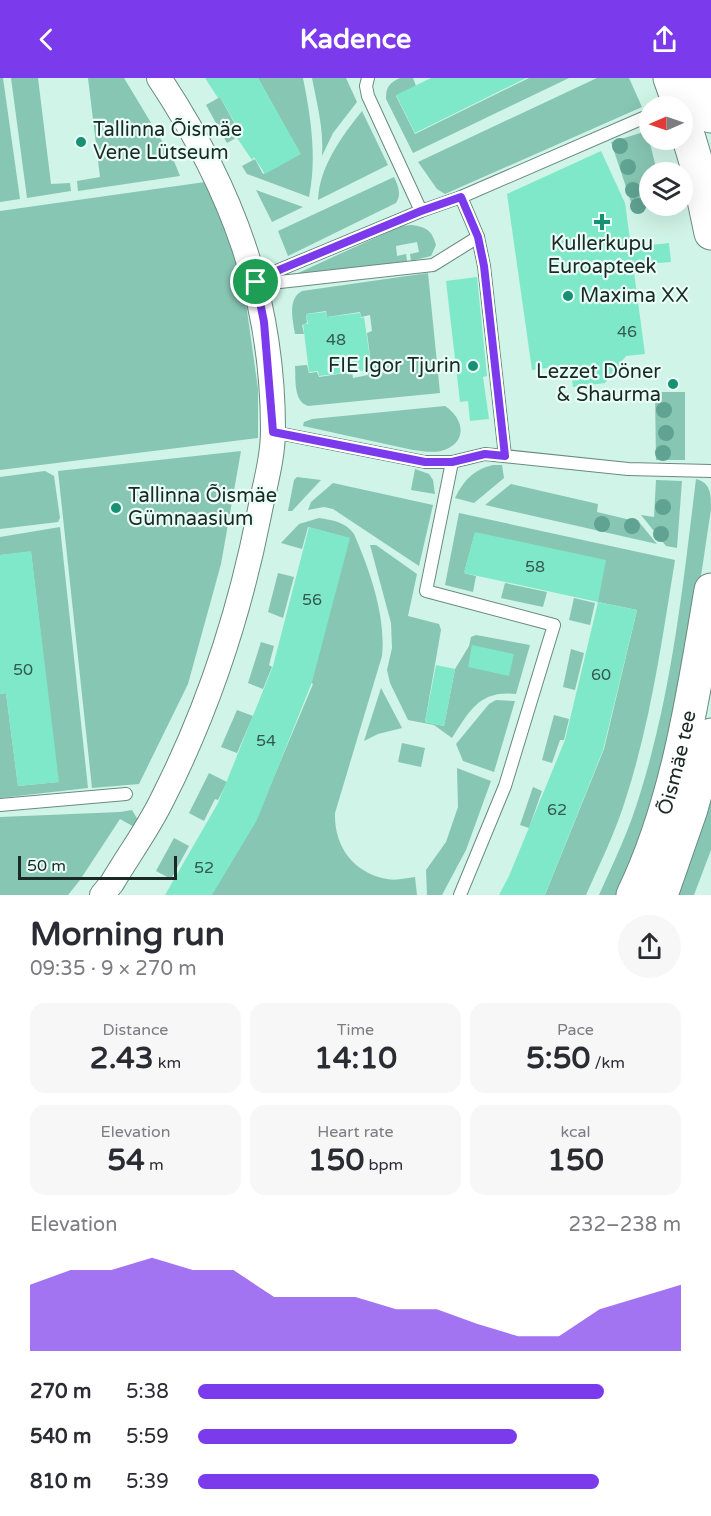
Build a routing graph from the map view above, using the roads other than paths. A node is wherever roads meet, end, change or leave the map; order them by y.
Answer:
1 (159, 78) edge
2 (368, 78) edge
3 (639, 121) edge
4 (693, 145) edge
5 (461, 197) junction
6 (421, 211) junction
7 (711, 233) edge
8 (478, 237) junction
9 (256, 282) junction
10 (273, 432) junction
11 (505, 456) junction
12 (452, 462) junction
13 (711, 471) edge
14 (711, 590) edge
15 (701, 712) edge
16 (711, 735) edge
17 (126, 794) dead end
18 (0, 805) edge
19 (642, 893) edge
20 (102, 895) edge
21 (459, 895) edge

1 - 9 street
2 - 6 lane
3 - 5 lane
4 - 7 main road
5 - 6 lane
5 - 8 lane
6 - 9 lane
8 - 9 lane
8 - 11 lane
9 - 10 street
10 - 12 lane
10 - 20 street
11 - 12 lane
11 - 13 lane
12 - 21 lane
14 - 15 main road, Õismäe tee
15 - 19 main road, Õismäe tee
16 - 19 main road, Õismäe tee
17 - 18 lane

